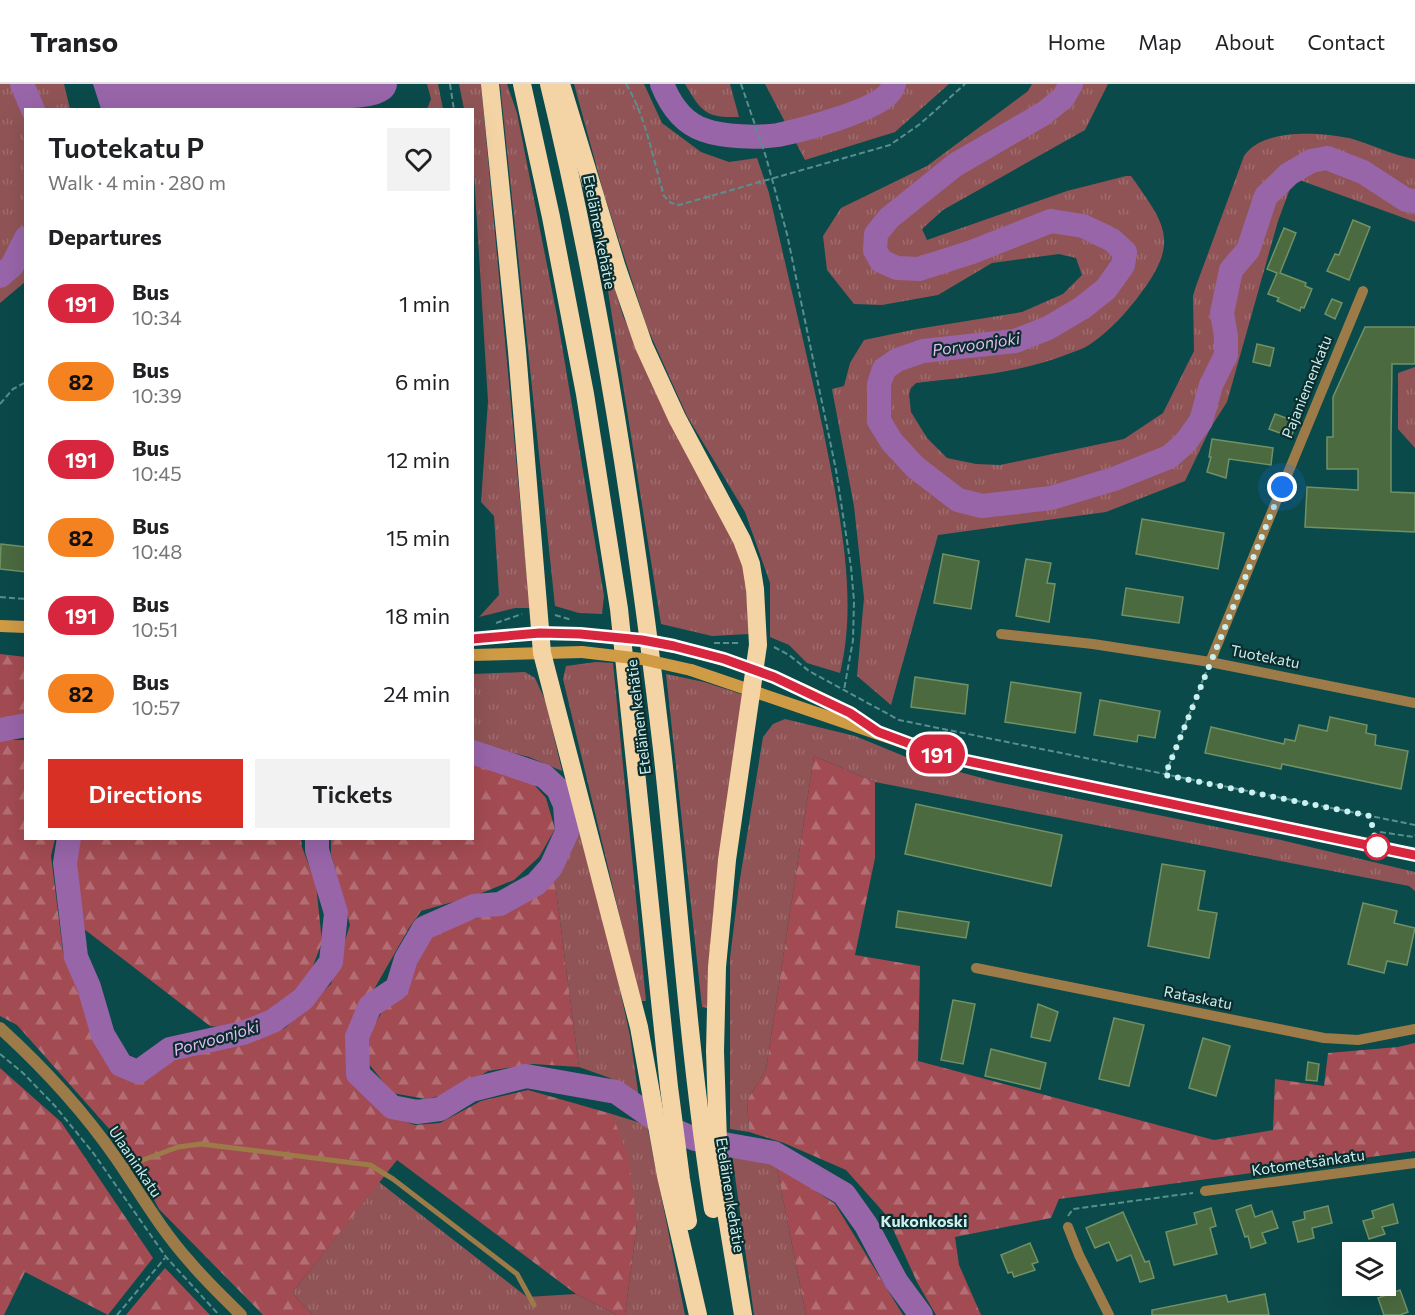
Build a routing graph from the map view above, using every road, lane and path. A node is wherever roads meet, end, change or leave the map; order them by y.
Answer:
1 (450, 84) edge
2 (490, 84) edge
3 (522, 84) edge
4 (549, 84) edge
5 (561, 84) edge
6 (626, 84) edge
7 (741, 84) edge
8 (964, 84) edge
9 (454, 108) edge
10 (772, 177) junction
11 (1363, 291) dead end
12 (24, 383) edge
13 (0, 404) edge
14 (0, 597) edge
15 (24, 599) edge
16 (0, 626) edge
17 (24, 627) edge
18 (540, 633) junction
19 (1001, 634) dead end
20 (474, 639) edge
21 (710, 644) dead end
22 (758, 645) junction
23 (542, 653) junction
24 (474, 655) edge
25 (1210, 662) junction
26 (754, 670) junction
27 (751, 689) junction
28 (844, 690) junction
29 (1415, 703) edge
30 (878, 732) junction
31 (1165, 775) junction
32 (1415, 825) edge
33 (1380, 832) dead end
34 (1415, 835) edge
35 (1415, 855) edge
36 (976, 968) dead end
37 (0, 1028) edge
38 (1415, 1029) edge
39 (0, 1054) edge
40 (1415, 1163) edge
41 (122, 1168) junction
42 (673, 1177) junction
43 (716, 1186) junction
44 (1204, 1191) joint
45 (1068, 1227) joint
46 (166, 1257) junction
47 (534, 1305) dead end
48 (117, 1315) edge
49 (219, 1315) edge
50 (241, 1315) edge
51 (698, 1315) edge
52 (705, 1315) edge
53 (733, 1315) edge
54 (743, 1315) edge
55 (1108, 1315) edge

1 - 9 path
2 - 18 highway
3 - 42 highway, Eteläinen kehätie
4 - 43 highway, Eteläinen kehätie
5 - 22 highway
6 - 10 path
7 - 10 path
8 - 10 path
10 - 28 path
11 - 25 street, Pajaniemenkatu
12 - 13 path
14 - 15 path
16 - 17 main road
18 - 20 main road
18 - 23 highway
18 - 26 main road, bridge
19 - 25 street, Tuotekatu
21 - 22 path
22 - 26 highway
22 - 28 path
23 - 24 main road
23 - 27 main road, bridge
23 - 42 highway
25 - 29 street, Tuotekatu
25 - 31 path
26 - 27 highway
26 - 30 main road
27 - 30 main road
27 - 43 highway
28 - 31 path
30 - 35 main road
31 - 32 path
33 - 34 path
36 - 38 street, Rataskatu
37 - 41 street, Ulaaninkatu
39 - 46 path
40 - 44 street, Kotometsänkatu
41 - 47 lane
41 - 50 street, Ulaaninkatu
42 - 51 highway
42 - 52 highway, Eteläinen kehätie
43 - 53 highway, Eteläinen kehätie
43 - 54 highway
44 - 45 path
45 - 55 street
46 - 48 path
46 - 49 path

